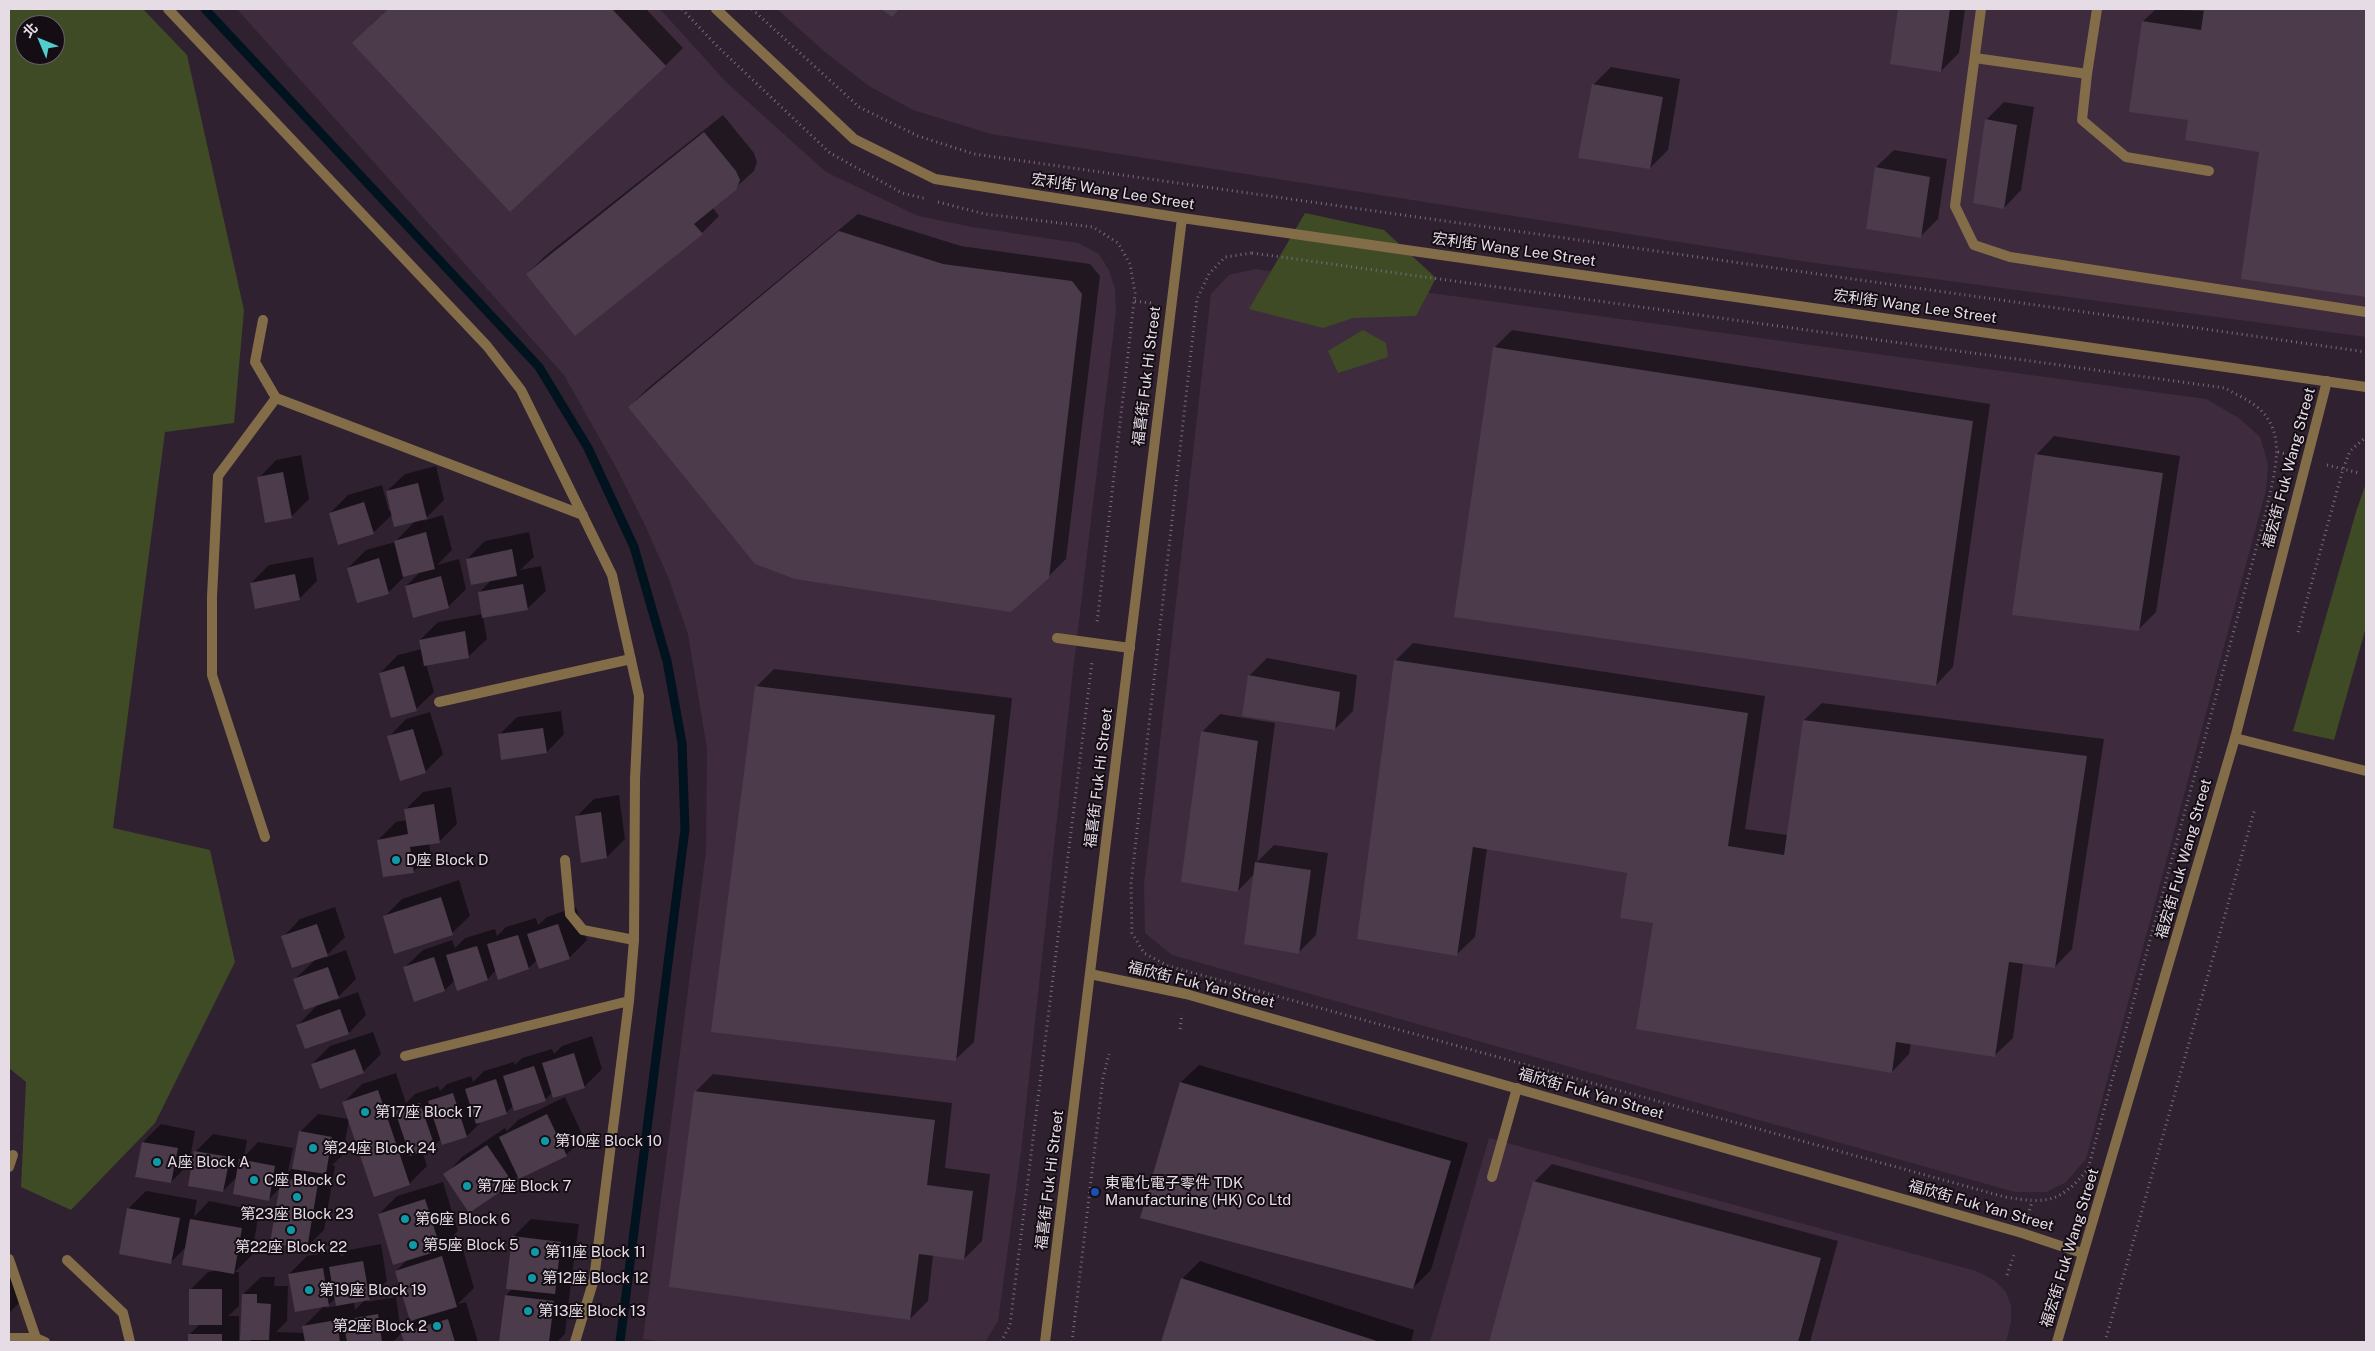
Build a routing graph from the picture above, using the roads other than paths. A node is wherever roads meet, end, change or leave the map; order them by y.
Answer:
1 (168, 9) edge
2 (716, 9) edge
3 (1981, 9) edge
4 (2097, 9) edge
5 (1975, 58) junction
6 (2087, 74) junction
7 (2208, 171) dead end
8 (1182, 218) junction
9 (2366, 312) edge
10 (263, 320) dead end
11 (2327, 381) junction
12 (2366, 387) edge
13 (276, 398) junction
14 (583, 515) junction
15 (1057, 638) dead end
16 (1130, 648) junction
17 (631, 659) junction
18 (439, 702) dead end
19 (2234, 738) junction
20 (2366, 771) edge
21 (265, 837) dead end
22 (564, 860) dead end
23 (634, 940) junction
24 (1090, 974) junction
25 (629, 1001) junction
26 (405, 1056) dead end
27 (1517, 1088) junction
28 (13, 1155) dead end
29 (9, 1167) edge
30 (1492, 1177) dead end
31 (2082, 1253) junction
32 (9, 1259) edge
33 (67, 1260) dead end
34 (9, 1338) edge
35 (40, 1340) edge
36 (130, 1342) edge
37 (575, 1342) edge
38 (1044, 1342) edge
39 (2057, 1342) edge

1 - 14 street
2 - 8 street, 宏利街 Wang Lee Street
3 - 5 street
4 - 6 street
5 - 6 street
5 - 9 street
6 - 7 street
8 - 11 street, 宏利街 Wang Lee Street
8 - 16 street, 福喜街 Fuk Hi Street
10 - 13 street
11 - 12 street, 宏利街 Wang Lee Street
11 - 19 street, 福宏街 Fuk Wang Street
13 - 14 street
13 - 21 street
14 - 17 street
15 - 16 street
16 - 24 street, 福喜街 Fuk Hi Street
17 - 18 street
17 - 23 street
19 - 20 street
19 - 31 street, 福宏街 Fuk Wang Street
22 - 23 street
23 - 25 street
24 - 27 street, 福欣街 Fuk Yan Street
24 - 38 street, 福喜街 Fuk Hi Street
25 - 26 street
25 - 37 street
27 - 30 street
27 - 31 street, 福欣街 Fuk Yan Street
28 - 29 street
31 - 39 street, 福宏街 Fuk Wang Street
32 - 35 street
33 - 36 street
34 - 35 street

